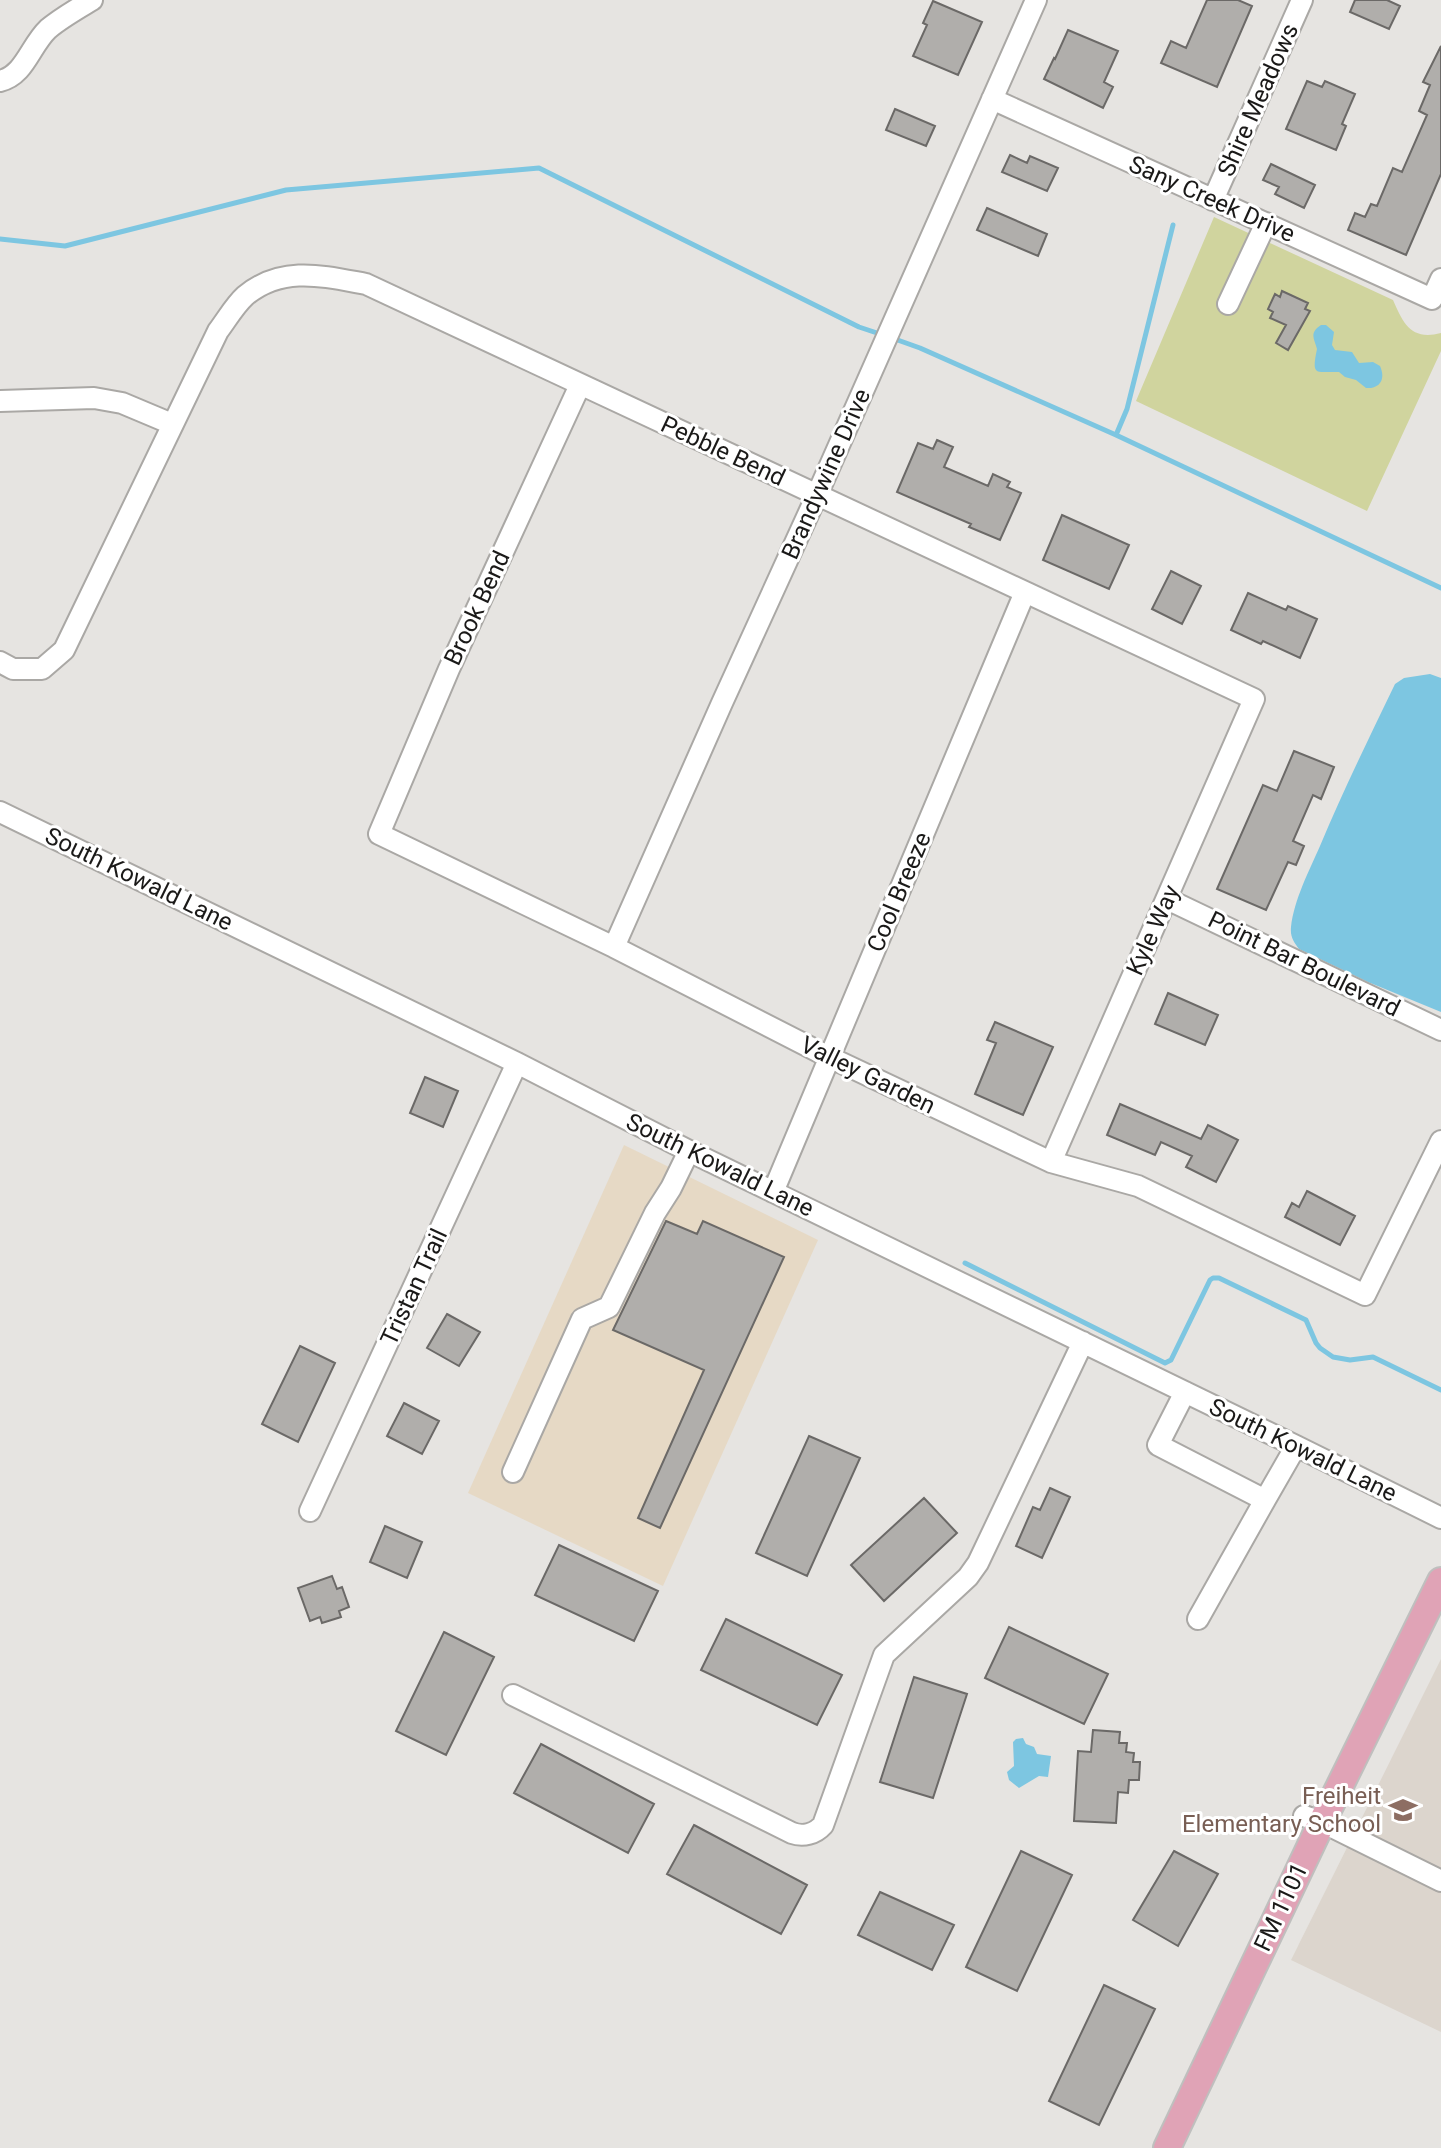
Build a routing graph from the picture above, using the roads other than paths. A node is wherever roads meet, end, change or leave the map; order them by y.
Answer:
1 (92, 0) edge
2 (1036, 0) edge
3 (1302, 0) edge
4 (0, 81) edge
5 (992, 99) junction
6 (1213, 200) junction
7 (1266, 223) junction
8 (1441, 279) edge
9 (1228, 304) dead end
10 (580, 385) junction
11 (0, 401) edge
12 (172, 424) junction
13 (817, 495) junction
14 (1025, 592) junction
15 (0, 662) edge
16 (1254, 699) joint
17 (0, 812) edge
18 (379, 834) joint
19 (1167, 899) junction
20 (614, 947) junction
21 (1441, 1030) edge
22 (829, 1057) junction
23 (517, 1063) junction
24 (1441, 1141) edge
25 (689, 1151) junction
26 (1051, 1162) junction
27 (773, 1192) junction
28 (1083, 1342) junction
29 (1185, 1392) junction
30 (1296, 1446) junction
31 (513, 1472) dead end
32 (1265, 1500) junction
33 (310, 1511) dead end
34 (1441, 1518) edge
35 (1441, 1581) edge
36 (1198, 1619) dead end
37 (513, 1695) dead end
38 (1313, 1819) junction
39 (1441, 1881) edge
40 (1167, 2148) edge

1 - 4 street
2 - 5 street, Brandywine Drive
3 - 6 street, Shire Meadows
5 - 6 street, Sany Creek Drive
5 - 13 street, Brandywine Drive
6 - 7 street, Sany Creek Drive
7 - 8 street, Sany Creek Drive
7 - 9 street
10 - 12 street, Pebble Bend
10 - 13 street, Pebble Bend
10 - 18 street, Brook Bend
11 - 12 street
12 - 15 street, Pebble Bend
13 - 14 street, Pebble Bend
13 - 20 street, Brandywine Drive
14 - 16 street, Pebble Bend
14 - 22 street, Cool Breeze
16 - 19 street, Kyle Way
17 - 23 street, South Kowald Lane
18 - 20 street, Valley Garden
19 - 21 street, Point Bar Boulevard
19 - 26 street, Kyle Way
20 - 22 street, Valley Garden
22 - 26 street, Valley Garden
22 - 27 street, Cool Breeze
23 - 25 street, South Kowald Lane
23 - 33 street, Tristan Trail
24 - 26 street, Valley Garden
25 - 27 street, South Kowald Lane
25 - 31 street
27 - 28 street, South Kowald Lane
28 - 29 street, South Kowald Lane
28 - 37 street
29 - 30 street, South Kowald Lane
29 - 32 street
30 - 32 street
30 - 34 street, South Kowald Lane
32 - 36 street
35 - 38 main road, FM 1101 / FM 1101
38 - 39 street
38 - 40 main road, FM 1101 / FM 1101

